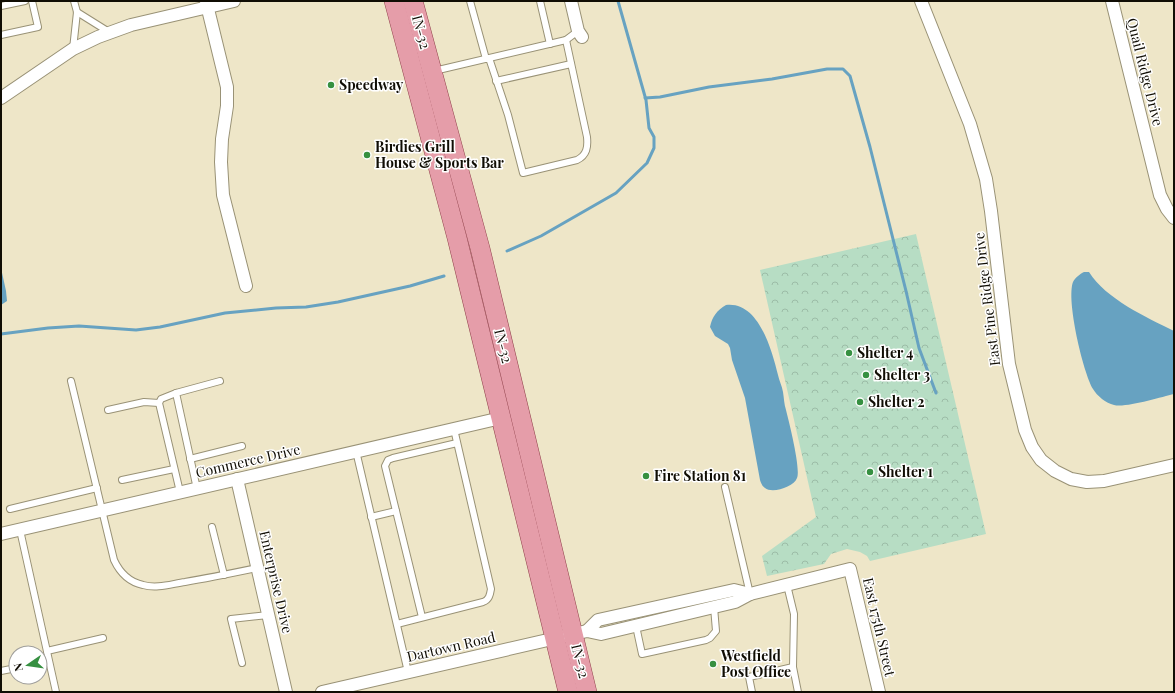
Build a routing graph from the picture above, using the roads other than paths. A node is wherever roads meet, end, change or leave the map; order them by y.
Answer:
1 (25, 1) edge
2 (32, 1) edge
3 (74, 1) edge
4 (234, 1) edge
5 (394, 1) edge
6 (413, 1) edge
7 (470, 1) edge
8 (540, 1) edge
9 (571, 1) edge
10 (920, 1) edge
11 (1112, 1) edge
12 (207, 4) edge
13 (1, 6) edge
14 (77, 12) junction
15 (109, 32) junction
16 (580, 34) joint
17 (1, 35) edge
18 (566, 40) junction
19 (550, 44) junction
20 (73, 49) junction
21 (487, 58) junction
22 (571, 64) junction
23 (432, 71) junction
24 (496, 81) junction
25 (1, 98) edge
26 (1174, 218) edge
27 (246, 286) dead end
28 (71, 381) dead end
29 (220, 381) dead end
30 (176, 393) junction
31 (159, 403) junction
32 (108, 410) dead end
33 (501, 418) junction
34 (454, 429) junction
35 (457, 443) junction
36 (242, 446) dead end
37 (356, 452) junction
38 (190, 459) junction
39 (1174, 465) edge
40 (174, 469) junction
41 (237, 479) junction
42 (122, 480) dead end
43 (725, 487) dead end
44 (97, 488) junction
45 (197, 489) junction
46 (180, 492) junction
47 (10, 509) dead end
48 (102, 511) junction
49 (396, 511) junction
50 (371, 517) junction
51 (212, 526) dead end
52 (20, 530) junction
53 (1, 534) edge
54 (257, 568) junction
55 (850, 569) joint
56 (224, 575) junction
57 (787, 585) junction
58 (750, 594) junction
59 (714, 607) junction
60 (268, 615) junction
61 (422, 617) junction
62 (397, 624) junction
63 (636, 626) junction
64 (580, 633) junction
65 (103, 638) dead end
66 (555, 639) junction
67 (46, 645) edge
68 (48, 651) edge
69 (48, 656) edge
70 (242, 663) dead end
71 (792, 667) junction
72 (408, 672) junction
73 (56, 692) edge
74 (286, 692) edge
75 (322, 692) edge
76 (568, 692) edge
77 (587, 692) edge
78 (752, 692) edge
79 (798, 692) edge
80 (879, 692) edge

1 - 13 lane
2 - 17 lane
3 - 14 lane
4 - 12 street
5 - 33 main road, IN-32
6 - 23 main road, IN-32
7 - 21 lane
8 - 19 lane
9 - 16 street
10 - 39 street, East Pine Ridge Drive
11 - 26 street, Quail Ridge Drive
12 - 15 street
12 - 27 street
14 - 15 lane
14 - 20 lane
15 - 20 street
16 - 18 lane
18 - 19 lane
18 - 22 lane
19 - 21 lane
20 - 25 street
21 - 23 lane
21 - 24 lane
22 - 24 lane
22 - 24 lane
23 - 64 main road, IN-32
28 - 44 lane
29 - 30 lane
30 - 31 lane
30 - 38 lane
31 - 32 lane
31 - 40 lane
33 - 34 street, Commerce Drive
33 - 66 main road, IN-32
34 - 35 lane
34 - 37 street, Commerce Drive
35 - 49 lane
35 - 61 lane
36 - 38 lane
37 - 41 street, Commerce Drive
37 - 50 lane
38 - 45 lane
40 - 42 lane
40 - 46 lane
41 - 45 street, Commerce Drive
41 - 54 street, Enterprise Drive
43 - 58 lane
44 - 47 lane
44 - 48 lane
45 - 46 street, Commerce Drive
46 - 48 street, Commerce Drive
48 - 52 street, Commerce Drive
48 - 56 lane
49 - 50 lane
49 - 61 lane
50 - 62 lane
51 - 56 lane
52 - 53 street, Commerce Drive
52 - 67 lane
54 - 56 lane
54 - 60 street, Enterprise Drive
55 - 57 street, Dartown Road
55 - 80 street, East 175th Street
57 - 58 street, Dartown Road
57 - 71 lane
58 - 59 street, Dartown Road
58 - 64 street, Dartown Road
59 - 63 street, Dartown Road
59 - 63 lane
60 - 70 lane
60 - 74 street, Enterprise Drive
61 - 62 lane
62 - 72 lane
63 - 64 street, Dartown Road
64 - 66 street, Dartown Road
64 - 77 main road, IN-32
65 - 68 lane
66 - 72 street, Dartown Road
66 - 76 main road, IN-32
69 - 73 lane
71 - 78 lane
71 - 79 lane
72 - 75 street, Dartown Road

